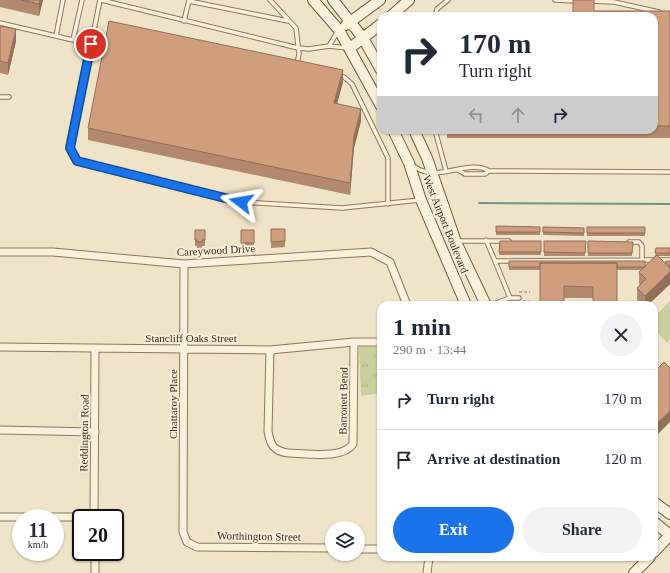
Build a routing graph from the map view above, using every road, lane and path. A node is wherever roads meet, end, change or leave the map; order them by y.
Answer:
1 (63, 0) edge
2 (82, 0) edge
3 (101, 0) edge
4 (270, 0) edge
5 (313, 0) edge
6 (333, 0) edge
7 (380, 0) edge
8 (409, 0) edge
9 (448, 0) edge
10 (555, 0) edge
11 (189, 1) edge
12 (579, 1) edge
13 (586, 1) edge
14 (610, 1) edge
15 (396, 12) edge
16 (436, 12) edge
17 (663, 12) edge
18 (184, 21) junction
19 (351, 21) junction
20 (289, 22) junction
21 (0, 23) edge
22 (377, 27) edge
23 (339, 30) junction
24 (56, 36) junction
25 (363, 38) junction
26 (329, 46) junction
27 (298, 48) junction
28 (350, 48) junction
29 (377, 63) edge
30 (299, 67) edge
31 (333, 73) edge
32 (0, 97) edge
33 (9, 97) dead end
34 (377, 99) edge
35 (395, 134) edge
36 (416, 134) edge
37 (436, 134) edge
38 (409, 163) junction
39 (458, 170) junction
40 (446, 171) junction
41 (489, 171) junction
42 (432, 172) junction
43 (670, 172) edge
44 (421, 200) junction
45 (388, 204) junction
46 (486, 240) junction
47 (456, 241) junction
48 (517, 241) edge
49 (624, 242) edge
50 (441, 247) junction
51 (0, 252) edge
52 (642, 260) junction
53 (670, 260) edge
54 (495, 261) junction
55 (184, 264) junction
56 (519, 292) dead end
57 (530, 292) dead end
58 (510, 298) junction
59 (519, 300) joint
60 (405, 301) edge
61 (464, 301) edge
62 (484, 301) edge
63 (501, 301) edge
64 (530, 301) dead end
65 (354, 342) junction
66 (377, 342) edge
67 (0, 347) edge
68 (95, 349) junction
69 (184, 349) junction
70 (270, 350) junction
71 (0, 430) edge
72 (95, 432) junction
73 (658, 505) edge
74 (94, 509) edge
75 (670, 514) edge
76 (0, 517) edge
77 (72, 517) edge
78 (658, 525) edge
79 (670, 535) edge
80 (187, 542) joint
81 (325, 548) edge
82 (658, 548) edge
83 (365, 549) edge
84 (377, 549) edge
85 (95, 561) edge
86 (429, 561) edge
87 (646, 561) edge
88 (96, 573) edge
89 (427, 573) edge
90 (634, 573) edge

1 - 24 lane
2 - 24 lane
3 - 18 lane
3 - 45 lane
4 - 20 lane
5 - 23 main road
6 - 19 main road
7 - 19 main road
8 - 15 main road
9 - 16 lane
10 - 12 lane
11 - 18 lane
11 - 20 lane
13 - 14 lane
14 - 17 lane
18 - 27 lane
19 - 23 main road
19 - 25 main road
20 - 27 lane
21 - 24 lane
22 - 25 main road
23 - 26 lane
23 - 28 main road
25 - 28 main road
25 - 29 main road
26 - 27 lane
26 - 28 lane
27 - 30 lane
28 - 34 main road
31 - 45 lane
32 - 33 lane
35 - 38 main road, West Airport Boulevard
36 - 42 main road, West Airport Boulevard
37 - 40 lane
38 - 42 lane
38 - 44 main road, West Airport Boulevard
39 - 40 lane
39 - 41 lane
39 - 41 lane
40 - 42 lane
41 - 43 lane
42 - 47 main road, West Airport Boulevard
44 - 45 lane
44 - 50 main road, West Airport Boulevard
46 - 47 lane
46 - 48 lane
46 - 54 lane
47 - 50 main road
47 - 62 main road, West Airport Boulevard
49 - 52 lane
50 - 61 main road, West Airport Boulevard
51 - 55 street, Careywood Drive
52 - 53 lane
52 - 54 lane
54 - 58 lane
55 - 60 street, Careywood Drive
55 - 69 street, Chattaroy Place
56 - 57 path
58 - 59 lane
58 - 63 lane
59 - 64 path
65 - 66 street, Stancliff Oaks Street
65 - 70 street, Stancliff Oaks Street
65 - 70 street, Barronett Bend
67 - 68 street, Stancliff Oaks Street
68 - 69 street, Stancliff Oaks Street
68 - 72 street, Reddington Road
69 - 70 street, Stancliff Oaks Street
69 - 80 street, Chattaroy Place
71 - 72 street
72 - 74 street, Reddington Road
73 - 75 main road
76 - 77 street
78 - 79 main road
79 - 82 main road
80 - 81 street, Worthington Street
83 - 84 street
85 - 88 street
86 - 89 street
87 - 90 main road

